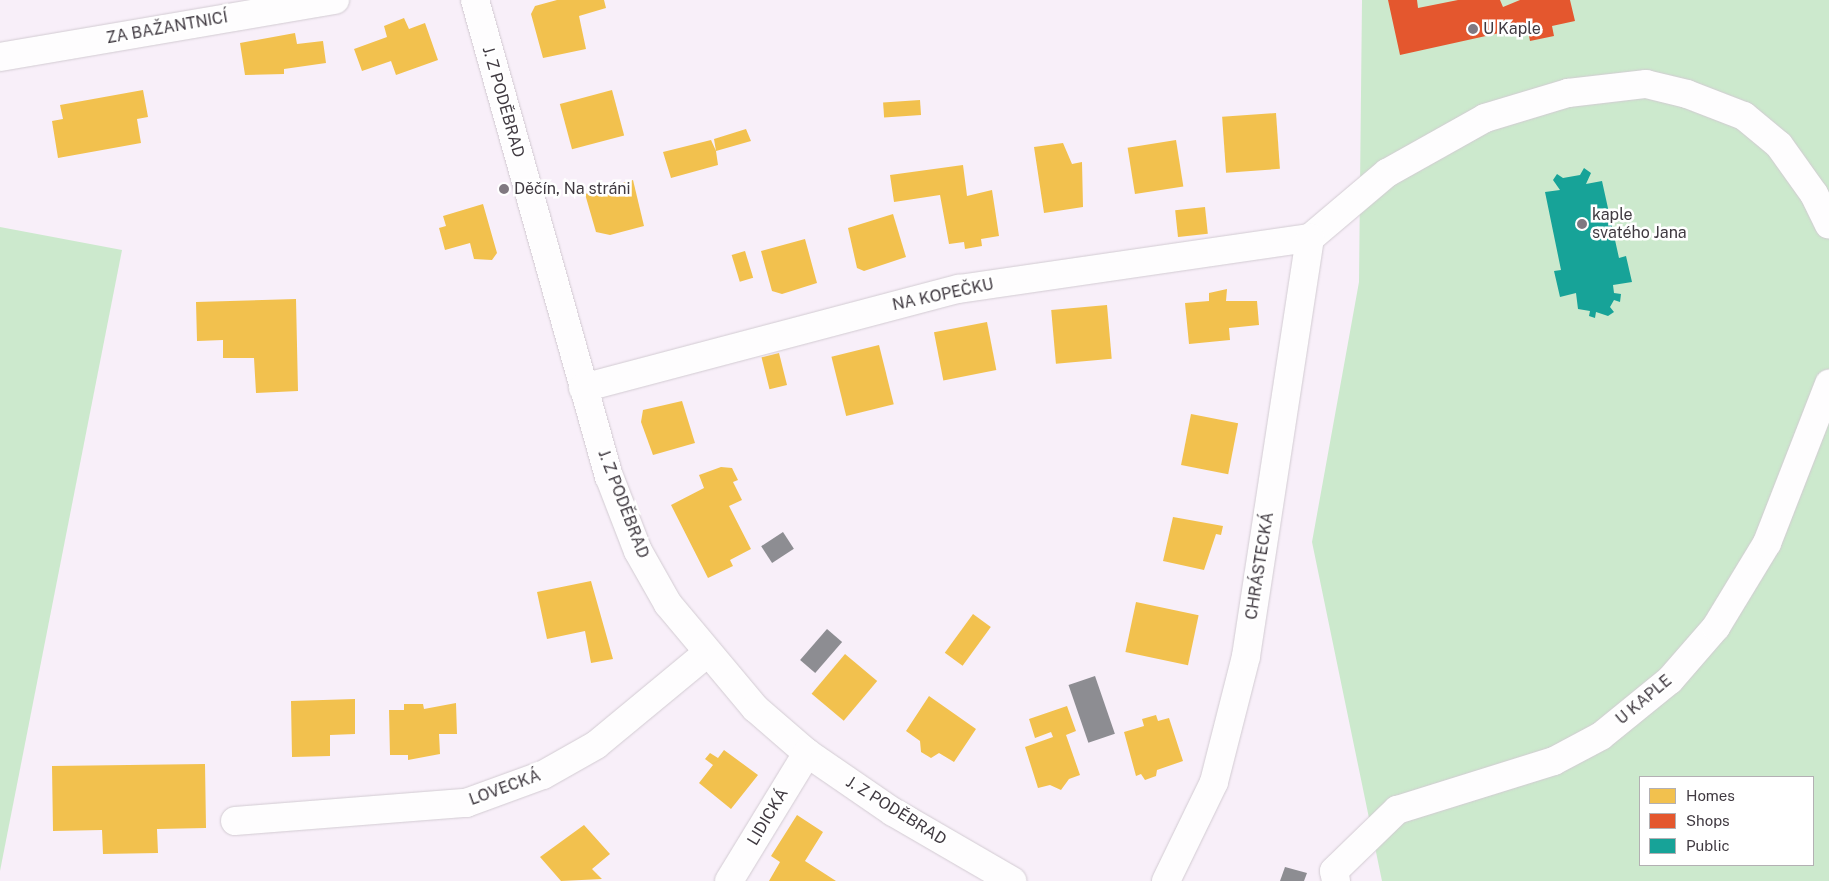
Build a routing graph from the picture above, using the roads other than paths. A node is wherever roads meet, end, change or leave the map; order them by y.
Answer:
1 (335, 0) edge
2 (474, 0) edge
3 (0, 57) edge
4 (1829, 225) edge
5 (1310, 238) junction
6 (1829, 384) edge
7 (584, 388) junction
8 (706, 654) junction
9 (807, 753) junction
10 (235, 821) dead end
11 (729, 881) edge
12 (1012, 881) edge
13 (1166, 881) edge
14 (1336, 881) edge

1 - 3 street, ZA BAŽANTNICÍ
2 - 7 street, J. Z PODĚBRAD
4 - 5 street
5 - 7 street, NA KOPEČKU
5 - 13 street, CHRÁSTECKÁ
6 - 14 street, U KAPLE
7 - 8 street, J. Z PODĚBRAD
8 - 9 street, J. Z PODĚBRAD
8 - 10 street, LOVECKÁ
9 - 11 street, LIDICKÁ
9 - 12 street, J. Z PODĚBRAD

